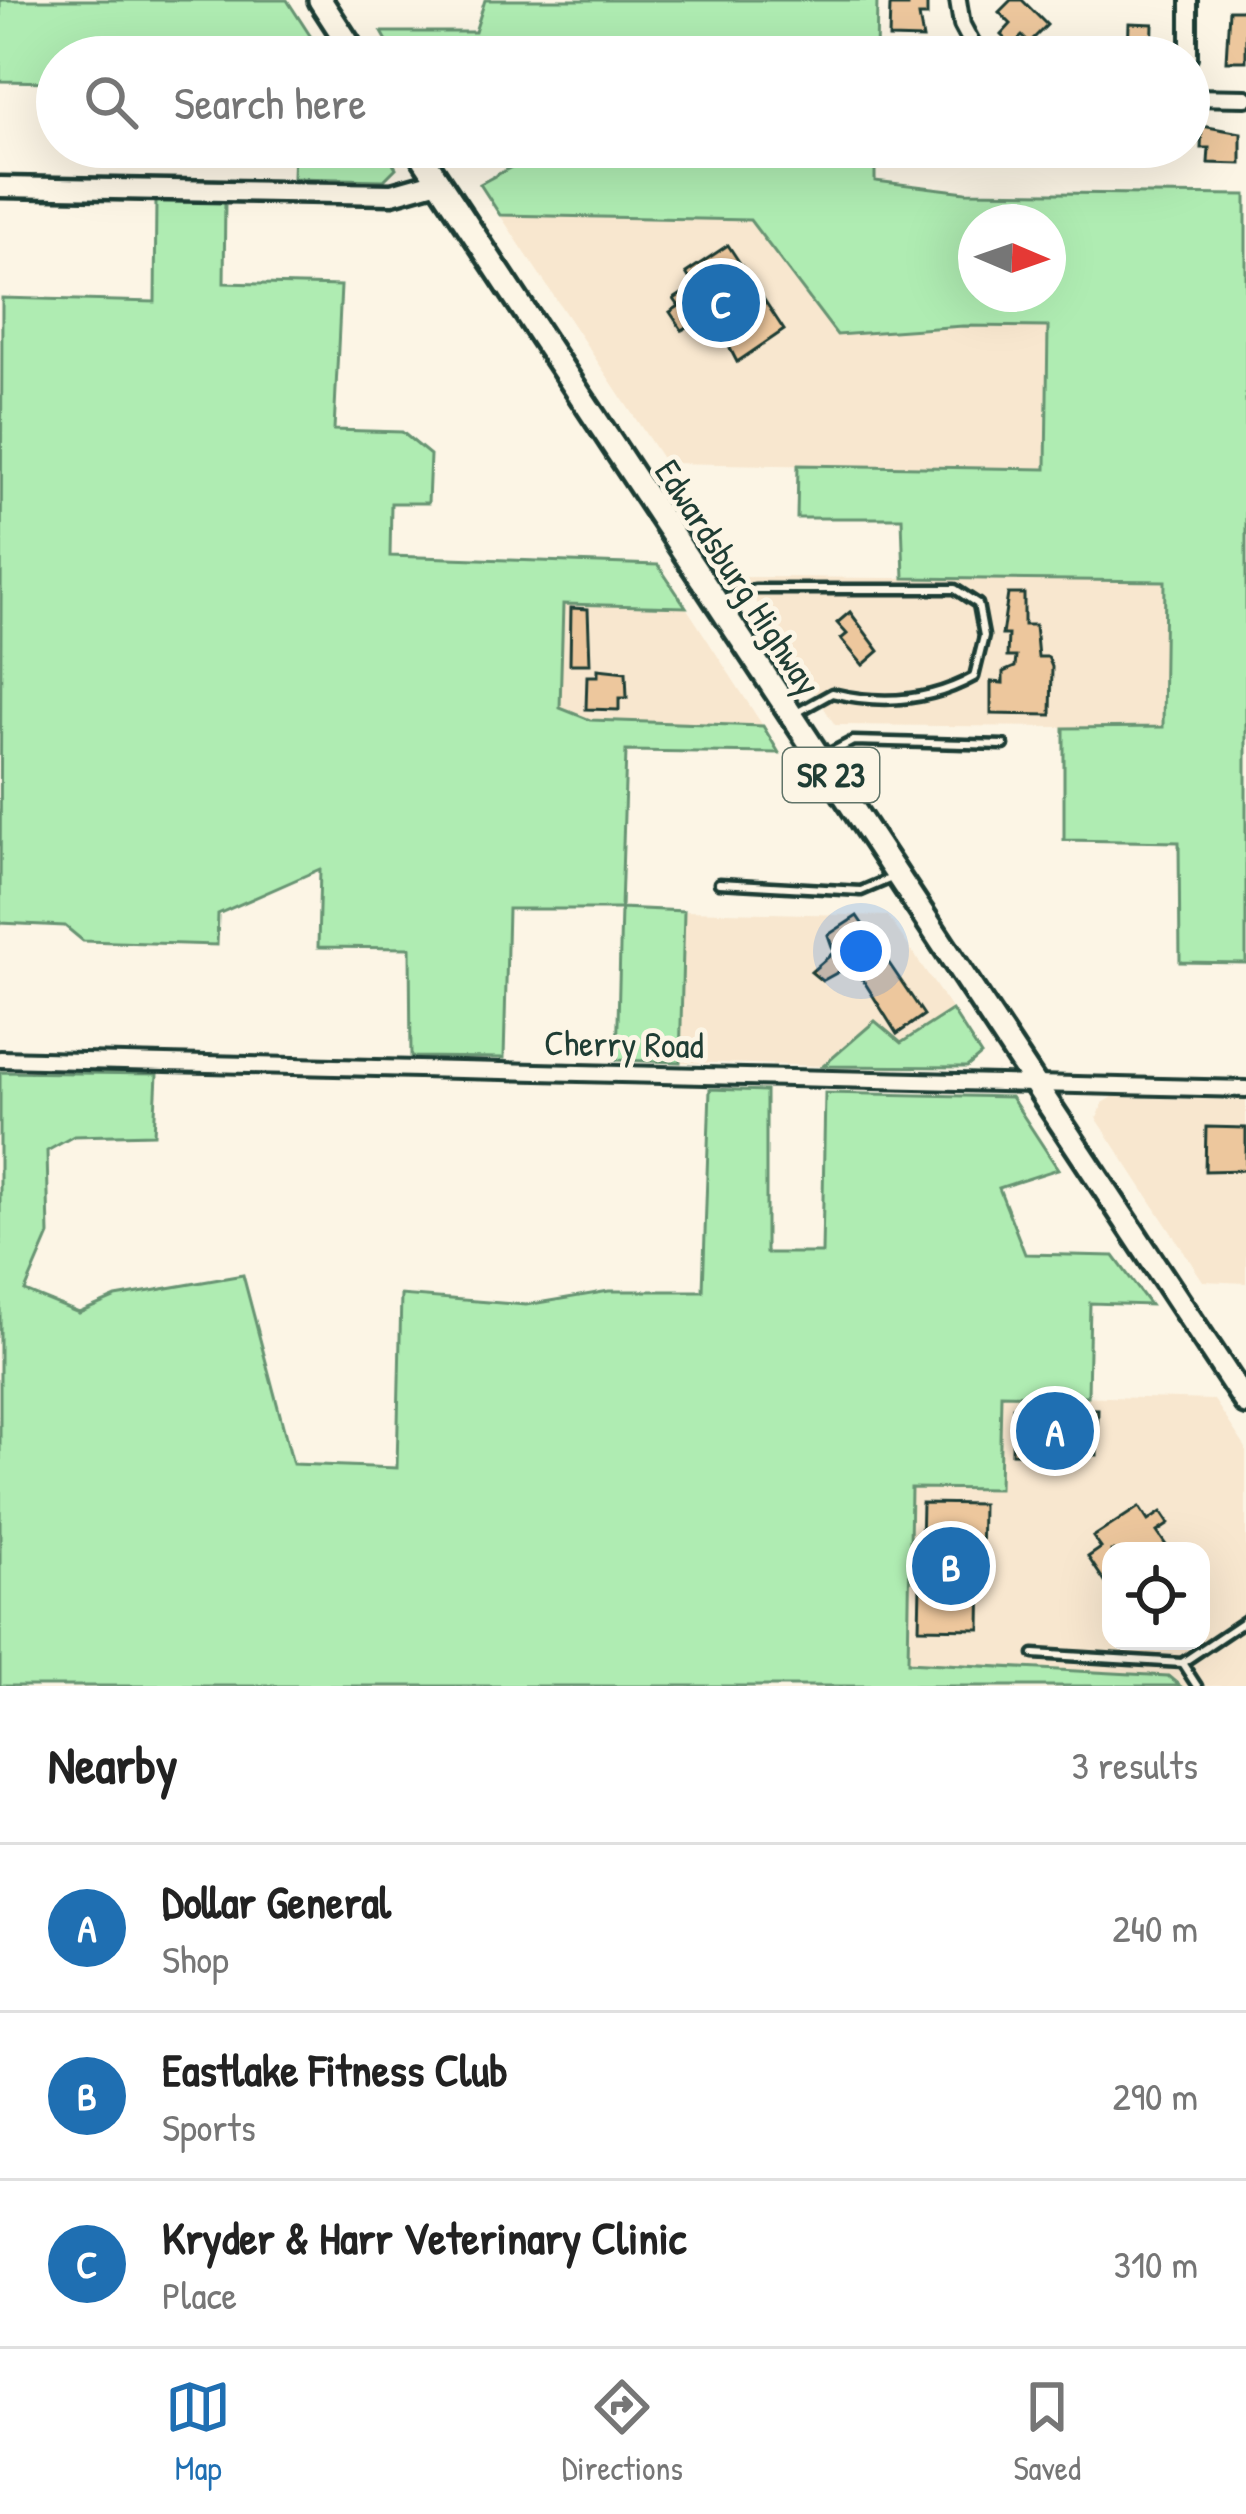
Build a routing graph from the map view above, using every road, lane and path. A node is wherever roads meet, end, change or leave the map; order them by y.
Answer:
1 (320, 0) edge
2 (958, 0) edge
3 (1189, 0) edge
4 (343, 36) edge
5 (968, 36) edge
6 (1189, 36) edge
7 (1210, 97) edge
8 (1246, 98) edge
9 (430, 168) edge
10 (438, 181) junction
11 (0, 188) edge
12 (716, 601) junction
13 (792, 716) junction
14 (1004, 745) dead end
15 (820, 758) junction
16 (897, 875) junction
17 (719, 883) dead end
18 (0, 1059) edge
19 (1034, 1082) junction
20 (1246, 1089) edge
21 (1246, 1403) edge
22 (1246, 1620) edge
23 (1034, 1654) dead end
24 (1182, 1663) junction
25 (1197, 1686) edge

1 - 4 main road
2 - 5 street
3 - 6 street
7 - 8 street
9 - 10 main road, Edwardsburg Highway / SR 23
10 - 11 street
10 - 12 main road, Edwardsburg Highway / SR 23
12 - 13 main road, Edwardsburg Highway / SR 23
12 - 13 lane
13 - 15 main road, Edwardsburg Highway / SR 23
14 - 15 lane
15 - 16 main road, Edwardsburg Highway / SR 23
16 - 17 lane
16 - 19 main road, Edwardsburg Highway / SR 23
18 - 19 street, Cherry Road
19 - 20 street, Cherry Road
19 - 21 main road, Edwardsburg Highway / SR 23
22 - 24 lane
23 - 24 lane
24 - 25 lane

